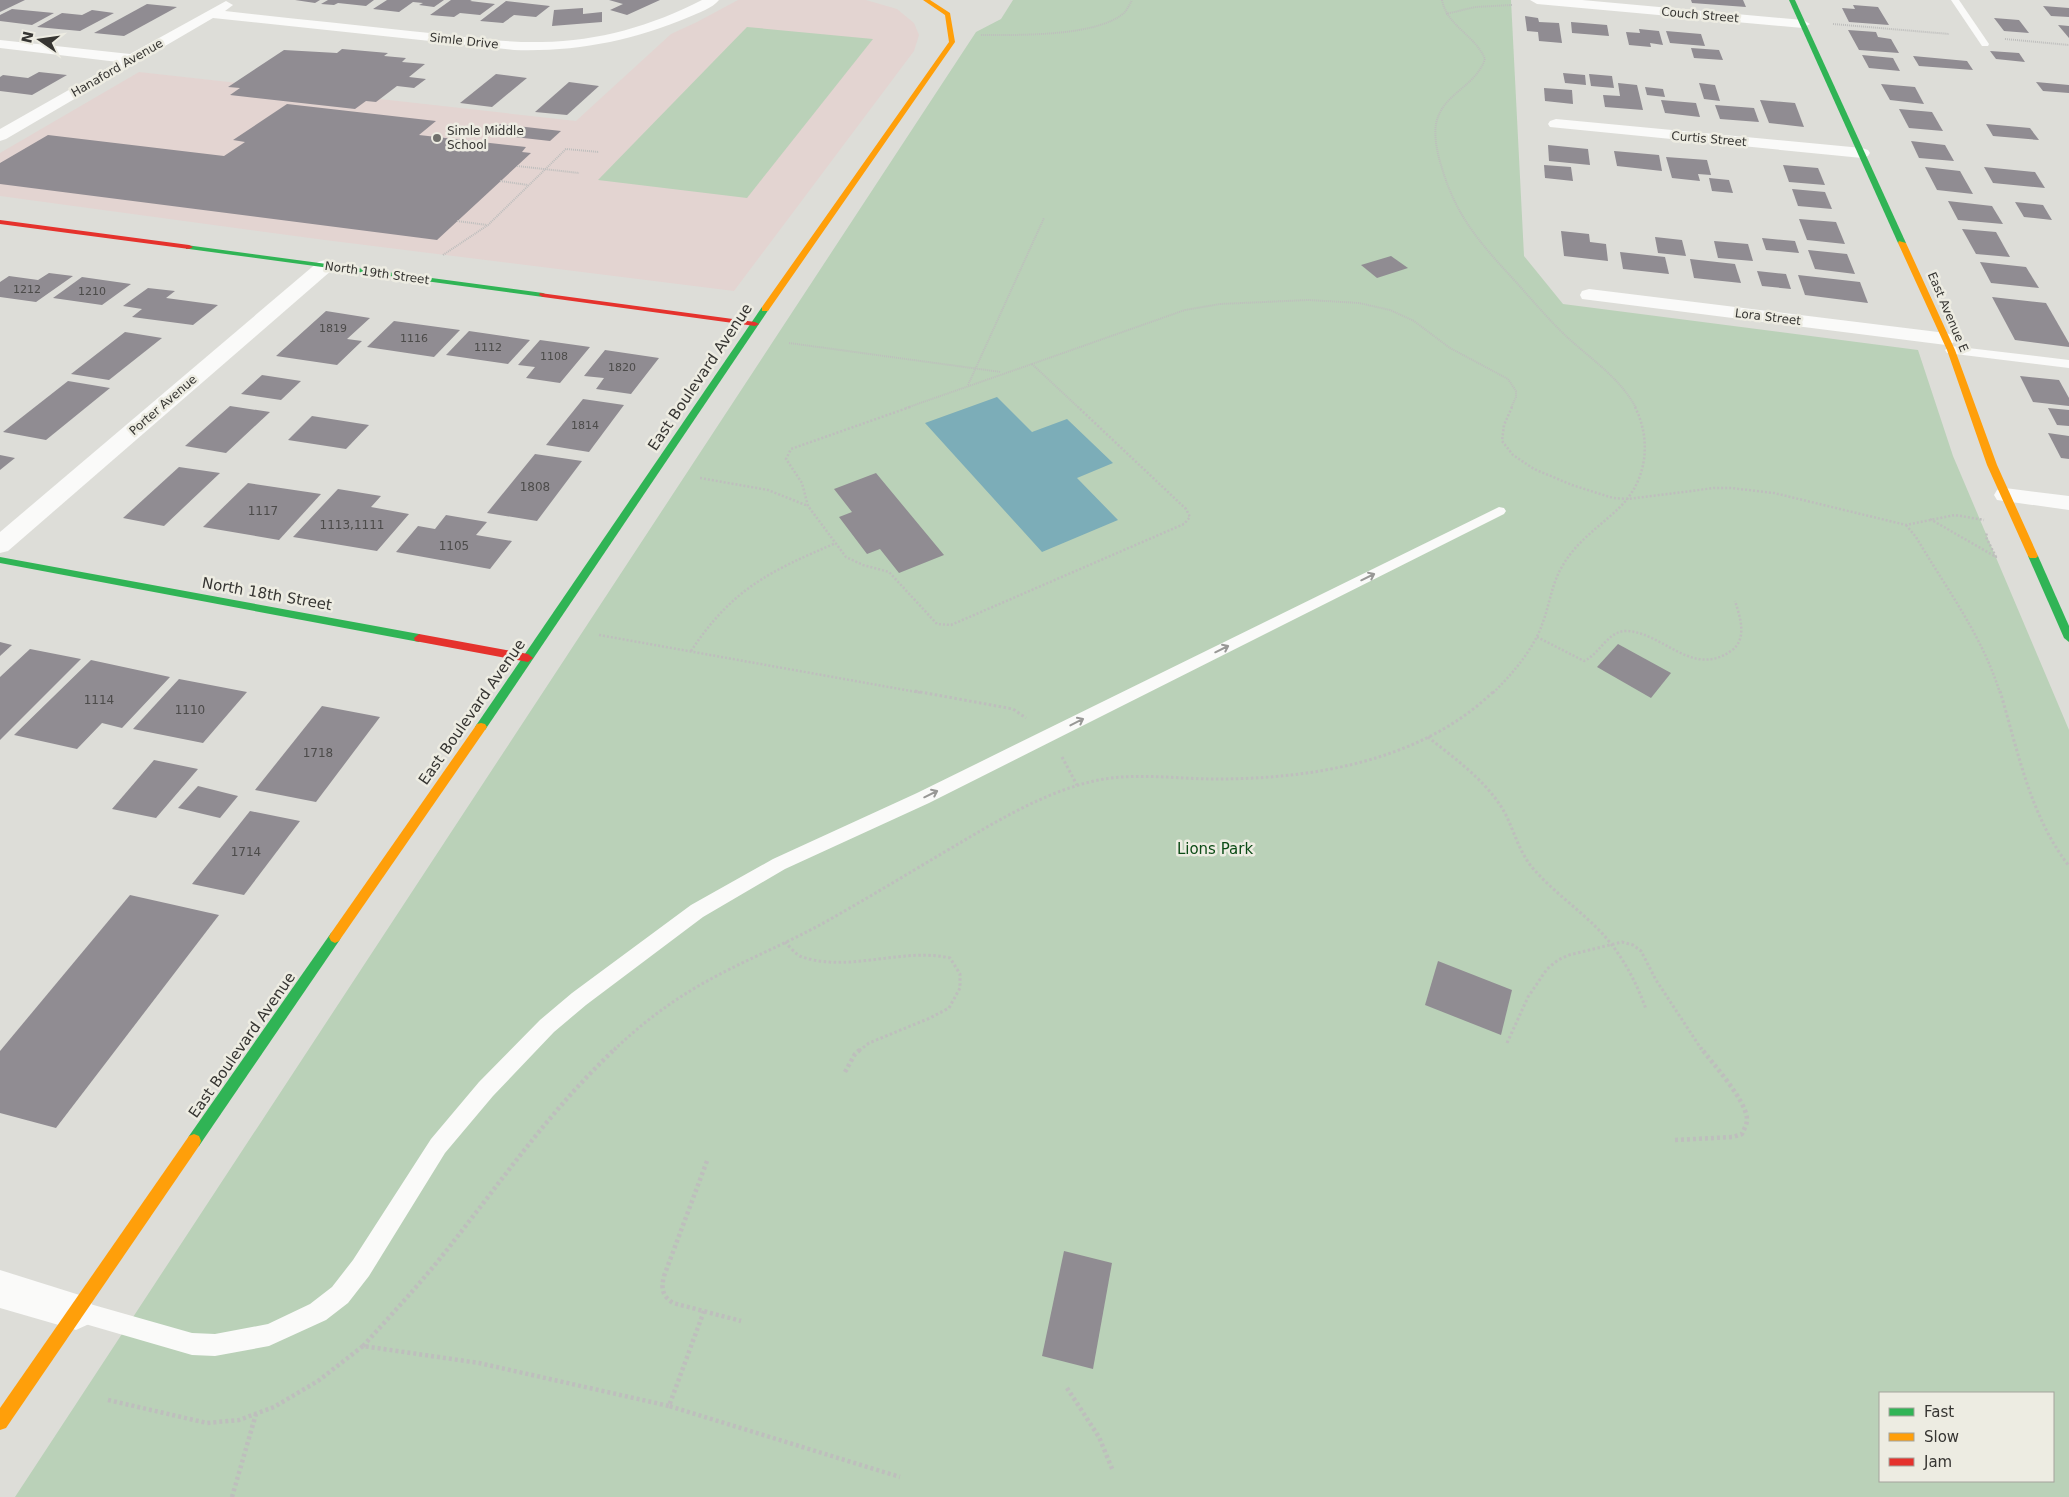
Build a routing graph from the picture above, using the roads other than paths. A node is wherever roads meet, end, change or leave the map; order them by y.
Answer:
1 (234, 0) edge
2 (712, 0) edge
3 (926, 0) edge
4 (1537, 0) edge
5 (1792, 0) edge
6 (1955, 0) edge
7 (210, 14) junction
8 (1802, 23) junction
9 (1982, 40) road end
10 (0, 44) edge
11 (132, 59) junction
12 (1556, 124) dead end
13 (0, 136) edge
14 (1862, 153) junction
15 (0, 222) edge
16 (325, 266) junction
17 (1589, 294) dead end
18 (755, 324) junction
19 (1948, 344) junction
20 (2069, 364) edge
21 (2005, 495) junction
22 (2069, 503) edge
23 (1499, 511) dead end
24 (0, 545) edge
25 (0, 560) edge
26 (2069, 638) edge
27 (528, 658) junction
28 (887, 814) joint
29 (0, 1289) edge
30 (76, 1311) junction
31 (0, 1422) edge

1 - 7 street, Hanaford Avenue
2 - 7 street, Simle Drive
3 - 18 street, East Boulevard Avenue
4 - 8 street, Couch Street
5 - 8 street, East Avenue E
6 - 9 lane
7 - 11 street, Hanaford Avenue
8 - 14 street, East Avenue E
10 - 11 street
11 - 13 street, Hanaford Avenue
12 - 14 street, Curtis Street
14 - 19 street, East Avenue E
15 - 16 street, North 19th Street
16 - 18 street, North 19th Street
16 - 24 street, Porter Avenue
17 - 19 street, Lora Street
18 - 27 street, East Boulevard Avenue
19 - 20 lane
19 - 21 street, East Avenue E
21 - 22 street
21 - 26 street, East Avenue E
28 -> 23 lane
25 - 27 street, North 18th Street
27 - 30 street, East Boulevard Avenue
28 - 30 lane
29 - 30 street
30 - 31 street, East Boulevard Avenue

